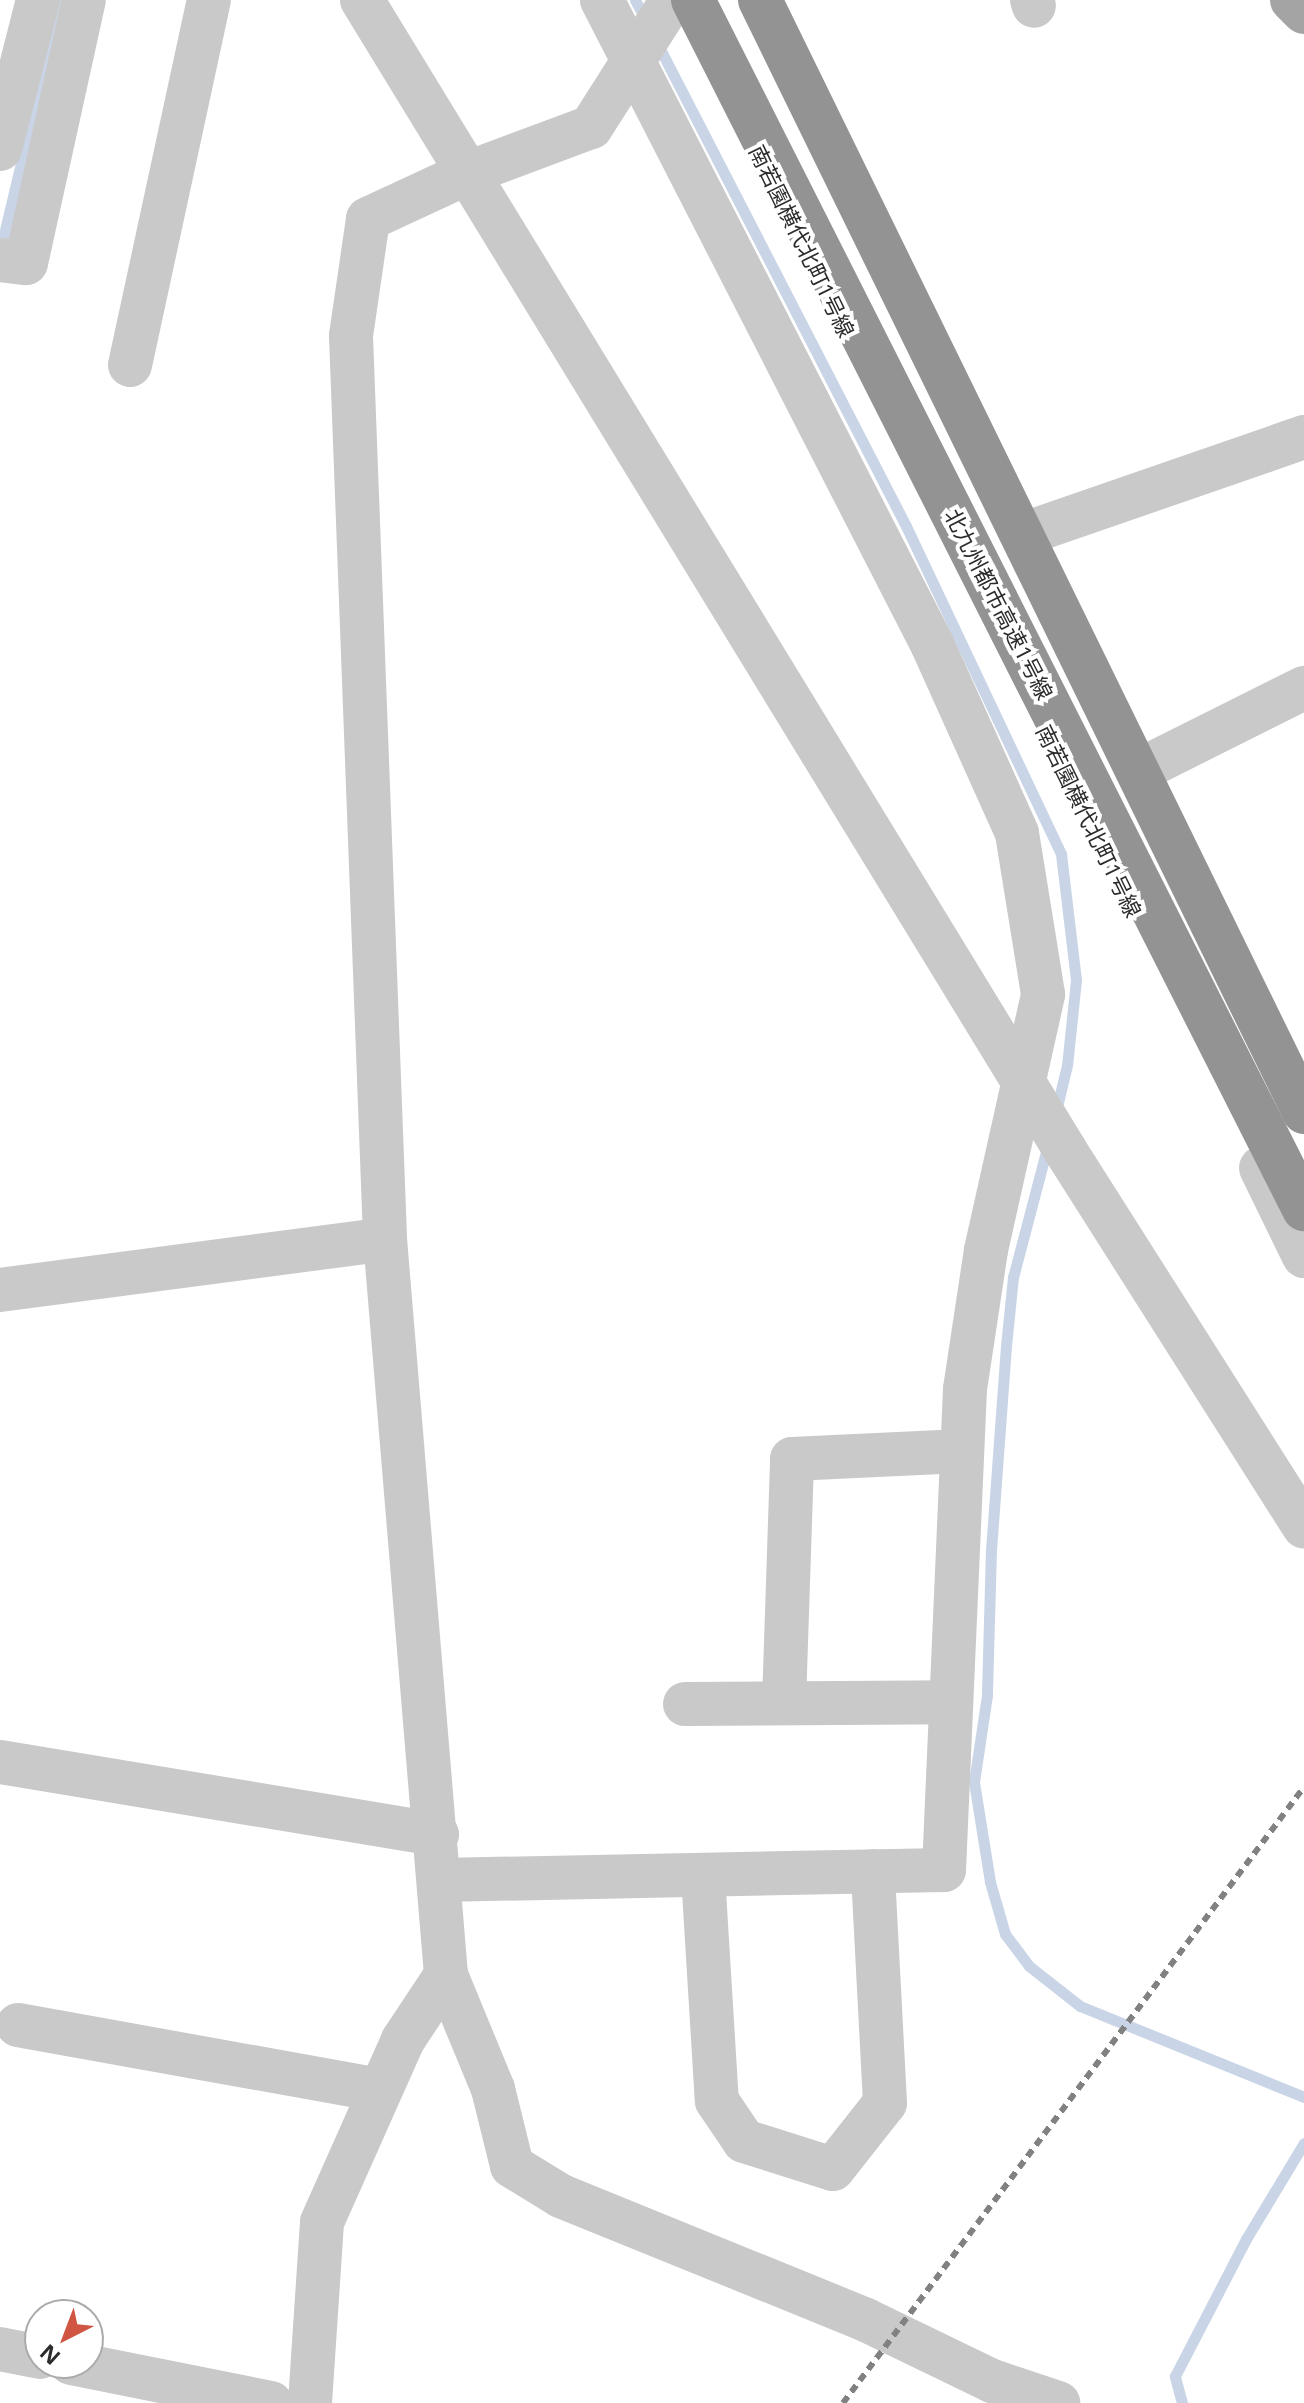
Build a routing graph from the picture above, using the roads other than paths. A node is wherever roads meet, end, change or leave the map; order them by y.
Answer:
1 (209, 0) edge
2 (362, 0) edge
3 (602, 0) edge
4 (672, 0) edge
5 (683, 0) edge
6 (693, 0) edge
7 (760, 0) edge
8 (778, 0) edge
9 (1292, 0) edge
10 (36, 5) edge
11 (82, 11) edge
12 (1304, 12) edge
13 (632, 63) junction
14 (0, 149) edge
15 (465, 174) junction
16 (0, 260) edge
17 (130, 365) dead end
18 (1304, 437) edge
19 (1027, 533) junction
20 (1304, 688) edge
21 (1144, 768) junction
22 (1021, 1077) junction
23 (1304, 1089) edge
24 (1304, 1112) edge
25 (1304, 1209) edge
26 (385, 1239) junction
27 (1304, 1256) edge
28 (0, 1290) edge
29 (962, 1451) junction
30 (1304, 1526) edge
31 (951, 1702) junction
32 (784, 1703) junction
33 (685, 1704) dead end
34 (0, 1762) edge
35 (437, 1834) junction
36 (873, 1871) junction
37 (703, 1875) junction
38 (440, 1880) junction
39 (446, 1975) junction
40 (18, 2025) dead end
41 (380, 2090) junction
42 (0, 2349) edge
43 (24, 2354) edge
44 (104, 2370) edge
45 (984, 2392) edge
46 (271, 2403) edge
47 (310, 2403) edge
48 (1058, 2403) edge

1 - 17 street
2 - 15 street
3 - 13 street
4 - 13 street
5 - 27 street, 南若園横代北町1号線
6 - 25 highway, 北九州都市高速1号線
7 - 24 highway
8 - 19 street
9 - 12 main road
10 - 11 street
10 - 14 street
11 - 16 street
13 - 15 street
13 - 22 street
15 - 22 street
15 - 26 street
18 - 19 street
19 - 21 street
20 - 21 street
21 - 23 street
22 - 29 street
22 - 30 street
26 - 28 street
26 - 35 street
29 - 31 street
29 - 32 street
31 - 32 street
31 - 36 street
32 - 33 street
34 - 35 street
35 - 38 street
36 - 37 street
36 - 37 street
37 - 38 street
38 - 39 street
39 - 41 street
39 - 45 street
40 - 41 street
41 - 47 street
42 - 43 street
44 - 46 street
45 - 48 street

